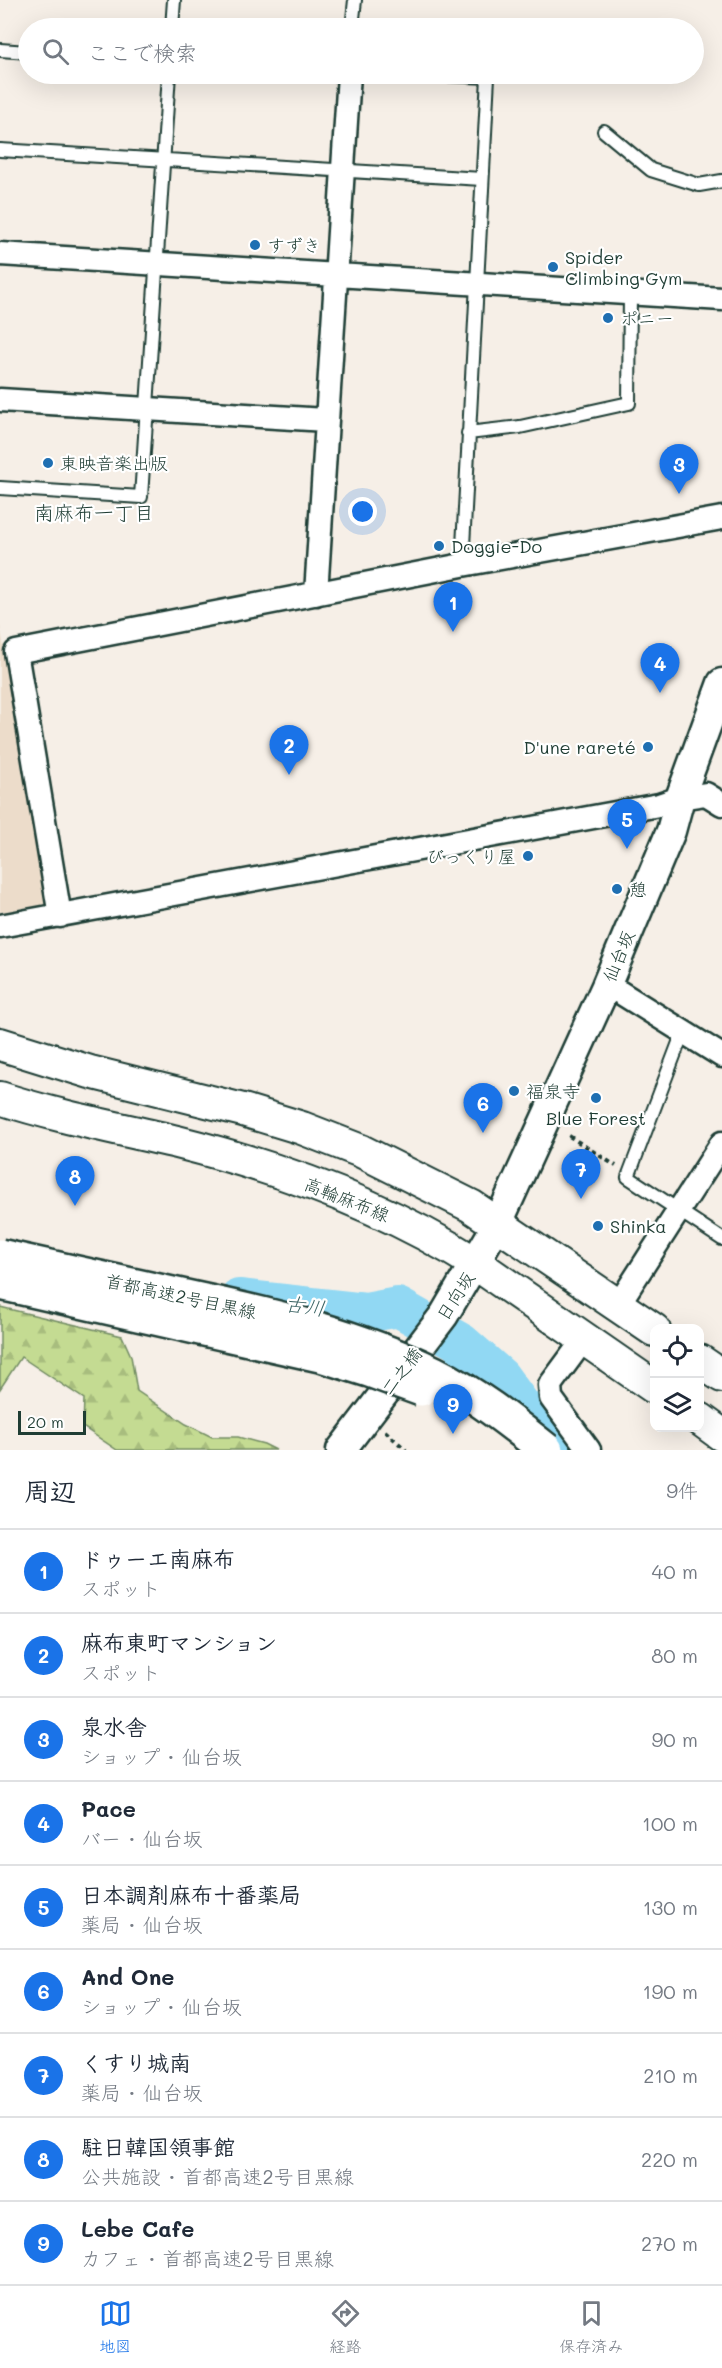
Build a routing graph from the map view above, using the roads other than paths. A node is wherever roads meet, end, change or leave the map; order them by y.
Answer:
1 (174, 0) edge
2 (355, 0) edge
3 (173, 18) edge
4 (353, 18) edge
5 (0, 50) edge
6 (18, 51) edge
7 (168, 84) edge
8 (348, 84) edge
9 (488, 84) edge
10 (604, 131) dead end
11 (0, 150) edge
12 (164, 161) junction
13 (342, 172) junction
14 (482, 179) junction
15 (722, 181) edge
16 (0, 254) edge
17 (157, 264) junction
18 (336, 274) junction
19 (476, 283) junction
20 (630, 293) junction
21 (722, 299) edge
22 (0, 400) edge
23 (147, 408) junction
24 (326, 420) junction
25 (468, 433) junction
26 (0, 489) edge
27 (722, 518) edge
28 (462, 565) junction
29 (316, 594) junction
30 (722, 683) edge
31 (680, 798) junction
32 (722, 804) edge
33 (60, 916) junction
34 (0, 926) edge
35 (606, 986) junction
36 (683, 1032) junction
37 (0, 1044) edge
38 (722, 1056) edge
39 (0, 1098) edge
40 (0, 1114) edge
41 (72, 1119) junction
42 (722, 1143) edge
43 (679, 1211) junction
44 (498, 1223) junction
45 (722, 1239) edge
46 (0, 1256) edge
47 (475, 1263) junction
48 (0, 1283) edge
49 (618, 1305) junction
50 (650, 1327) edge
51 (434, 1328) joint
52 (584, 1338) junction
53 (704, 1364) edge
54 (722, 1376) edge
55 (650, 1384) edge
56 (704, 1422) edge
57 (722, 1435) edge
58 (341, 1450) edge
59 (526, 1450) edge
60 (546, 1450) edge
61 (589, 1450) edge

1 - 3 lane
2 - 4 lane
5 - 6 lane
7 - 12 lane
8 - 13 street
9 - 14 lane
10 - 15 lane
11 - 12 lane
12 - 13 lane
12 - 17 lane
13 - 14 lane
13 - 18 street
14 - 19 lane
16 - 17 street
17 - 18 street
17 - 23 lane
18 - 19 street
18 - 24 street
19 - 20 street
19 - 25 lane
20 - 21 street
20 - 25 lane
22 - 23 street
23 - 24 street
23 - 26 lane
24 - 29 street
25 - 28 lane
27 - 28 street
28 - 29 street
29 - 33 street
30 - 31 street, 仙台坂
31 - 32 street
31 - 33 street
31 - 35 street, 仙台坂
33 - 34 street
35 - 36 street
35 - 44 street, 仙台坂
36 - 38 street
36 - 43 lane
37 - 44 main road
39 - 41 main road, 高輪麻布線
40 - 41 street
41 - 47 main road, 高輪麻布線
42 - 43 street
43 - 45 lane
43 - 49 street
44 - 47 street, 仙台坂
44 - 49 main road
46 - 60 highway, 首都高速2号目黒線, bridge
47 - 51 street, 日向坂
47 - 52 main road, 高輪麻布線
48 - 59 highway, 首都高速2号目黒線, bridge
49 - 50 main road
51 - 58 street, 二之橋, bridge
52 - 55 main road, 高輪麻布線
52 - 61 street
53 - 54 main road
56 - 57 main road

